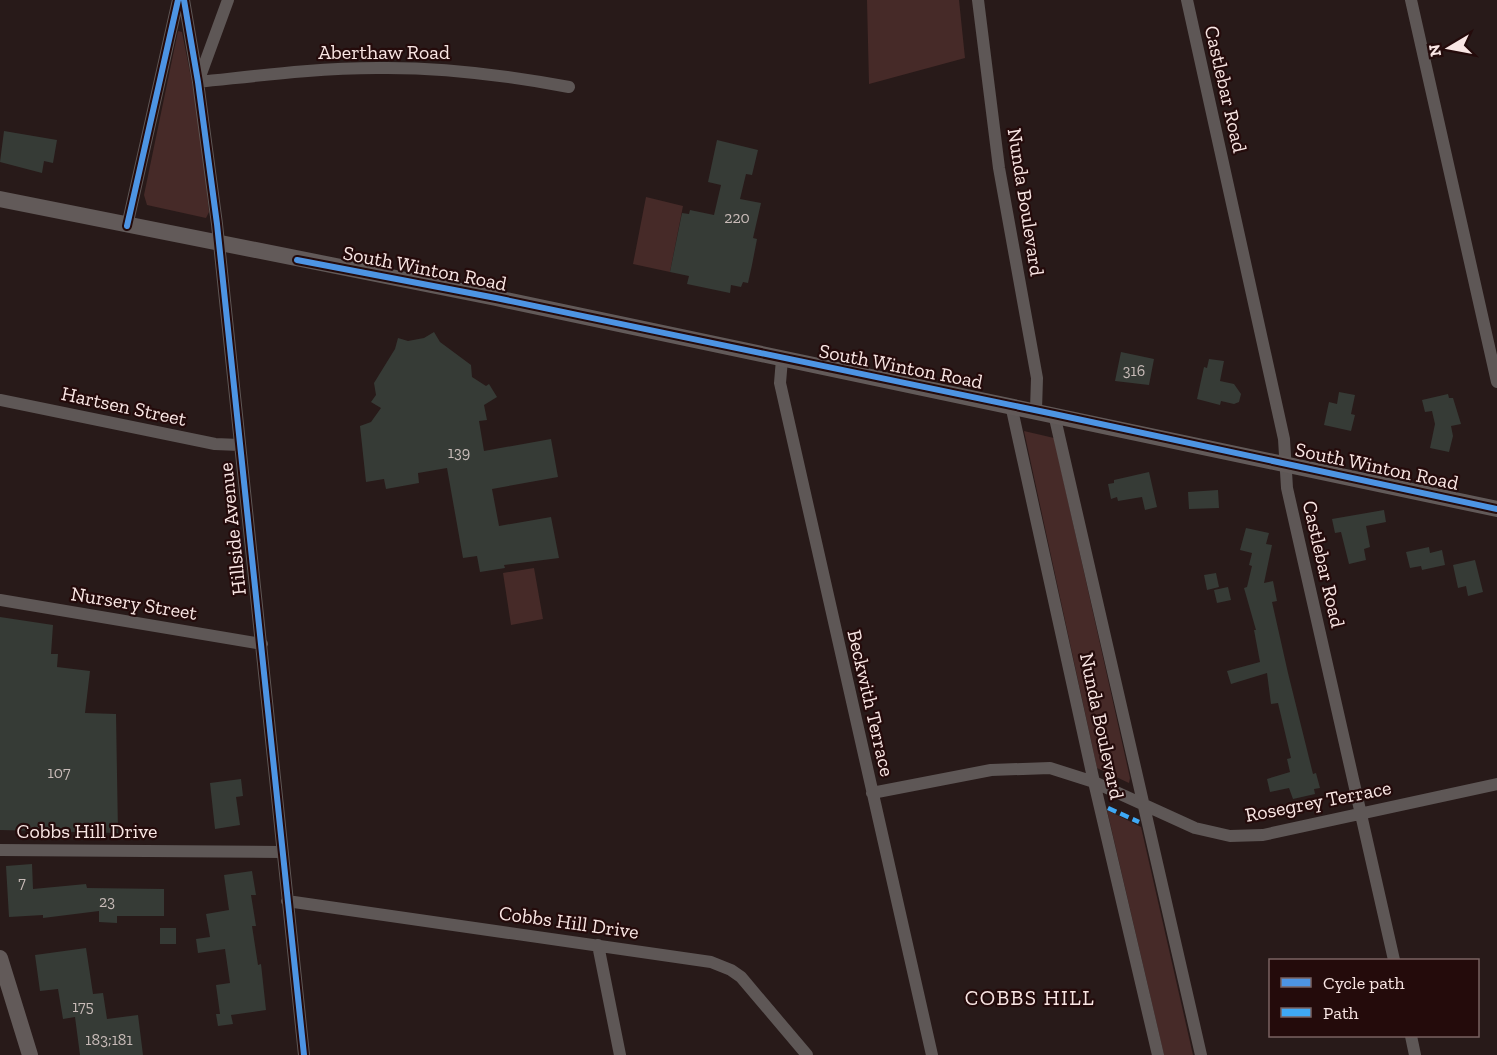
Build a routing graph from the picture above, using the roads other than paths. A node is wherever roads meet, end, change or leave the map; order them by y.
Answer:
1 (178, 0) edge
2 (184, 0) edge
3 (228, 0) edge
4 (978, 0) edge
5 (1186, 0) edge
6 (1411, 0) edge
7 (198, 82) junction
8 (569, 87) dead end
9 (0, 199) edge
10 (127, 226) junction
11 (218, 245) junction
12 (782, 359) junction
13 (1497, 382) edge
14 (0, 400) edge
15 (1011, 405) junction
16 (1036, 411) junction
17 (1053, 414) junction
18 (240, 445) junction
19 (1284, 462) junction
20 (1497, 509) edge
21 (0, 600) edge
22 (262, 644) junction
23 (1094, 783) junction
24 (1497, 784) edge
25 (872, 794) junction
26 (1144, 805) junction
27 (1361, 815) junction
28 (0, 850) edge
29 (281, 852) junction
30 (287, 901) junction
31 (598, 945) junction
32 (0, 958) edge
33 (1394, 959) edge
34 (1411, 1037) edge
35 (30, 1055) edge
36 (304, 1055) edge
37 (620, 1055) edge
38 (807, 1055) edge
39 (932, 1055) edge
40 (1158, 1055) edge
41 (1201, 1055) edge
42 (1415, 1055) edge

1 - 10 street
2 - 7 street, Hillside Avenue
3 - 7 street
4 - 16 street, Nunda Boulevard
5 - 19 street, Castlebar Road
6 - 13 street
7 - 8 street, Aberthaw Road
7 - 11 street, Hillside Avenue
9 - 10 main road, South Winton Road
10 - 11 main road, South Winton Road
11 - 12 main road, South Winton Road
11 - 18 street, Hillside Avenue
12 - 15 main road, South Winton Road
12 - 25 street, Beckwith Terrace
14 - 18 street, Hartsen Street
15 - 16 main road, South Winton Road
15 - 23 street, Nunda Boulevard
16 - 17 main road, South Winton Road
17 - 19 main road, South Winton Road
17 - 26 street, Nunda Boulevard
18 - 22 street, Hillside Avenue
19 - 20 main road, South Winton Road
19 - 27 street, Castlebar Road
21 - 22 street, Nursery Street
22 - 29 street, Hillside Avenue
23 - 25 street, Rosegrey Terrace
23 - 26 street, Rosegrey Terrace
23 - 40 street, Nunda Boulevard
24 - 27 street, Rosegrey Terrace
25 - 39 street, Beckwith Terrace
26 - 27 street, Rosegrey Terrace
26 - 41 street, Nunda Boulevard
27 - 33 street, Castlebar Road
28 - 29 street, Cobbs Hill Drive
29 - 30 street, Hillside Avenue
30 - 31 street, Cobbs Hill Drive
30 - 36 street, Hillside Avenue
31 - 37 street
31 - 38 street, Cobbs Hill Drive
32 - 35 main road
34 - 42 street

